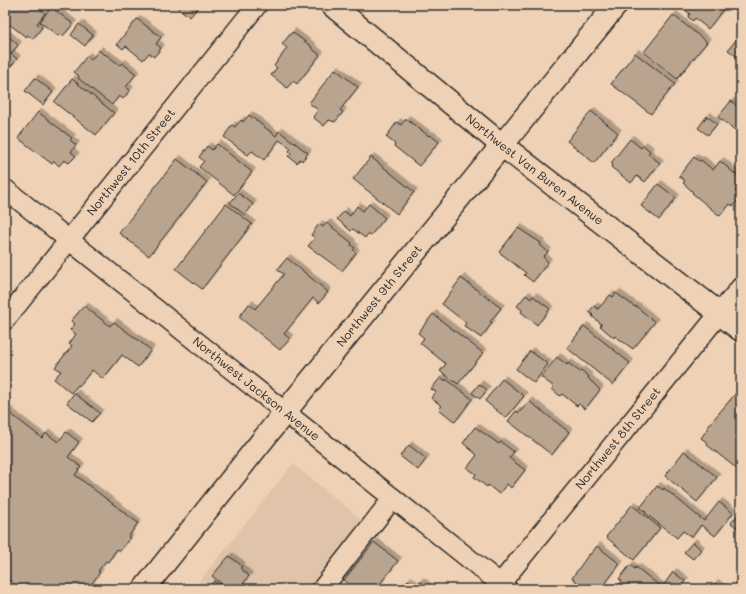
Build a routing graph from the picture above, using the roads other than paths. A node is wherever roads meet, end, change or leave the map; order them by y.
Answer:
1 (257, 5) edge
2 (332, 5) edge
3 (616, 5) edge
4 (503, 146) junction
5 (5, 189) edge
6 (69, 240) junction
7 (741, 287) edge
8 (720, 313) junction
9 (5, 320) edge
10 (741, 330) edge
11 (285, 412) junction
12 (393, 498) junction
13 (501, 587) edge
14 (144, 589) edge
15 (322, 589) edge

1 - 6 street, Northwest 10th Street
2 - 4 main road, Northwest Van Buren Avenue
3 - 4 main road, Northwest 9th Street
4 - 8 main road, Northwest Van Buren Avenue
4 - 11 main road, Northwest 9th Street
5 - 6 street, Northwest Jackson Avenue
6 - 9 street, Northwest 10th Street
6 - 11 street, Northwest Jackson Avenue
7 - 8 street, Northwest 8th Street
8 - 10 main road, Northwest Van Buren Avenue
8 - 13 street, Northwest 8th Street
11 - 12 street, Northwest Jackson Avenue
11 - 14 main road, Northwest 9th Street
12 - 13 street, Northwest Jackson Avenue
12 - 15 street

